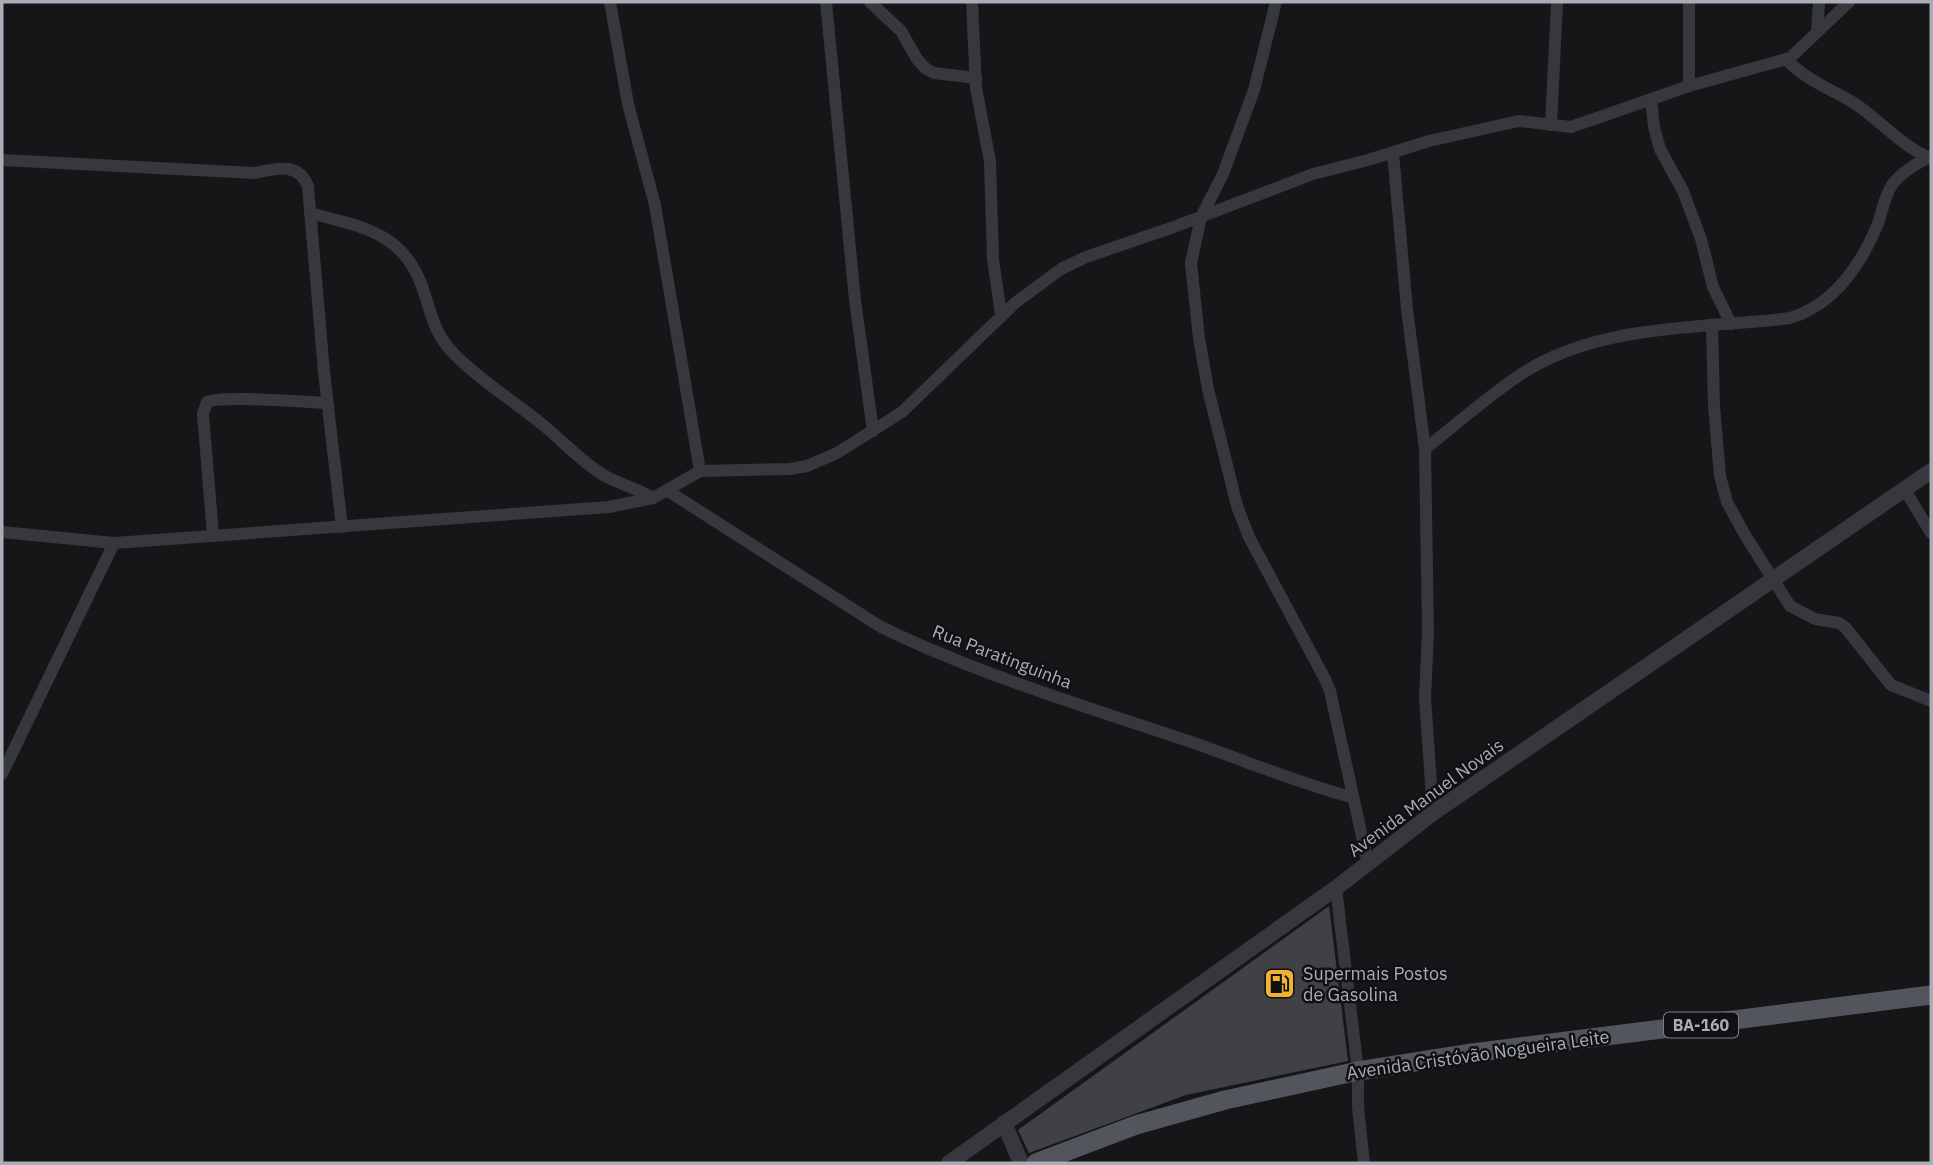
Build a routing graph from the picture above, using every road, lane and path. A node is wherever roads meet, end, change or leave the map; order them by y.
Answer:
1 (611, 2) edge
2 (826, 2) edge
3 (870, 2) edge
4 (972, 2) edge
5 (1276, 2) edge
6 (1557, 2) edge
7 (1689, 2) edge
8 (1819, 2) edge
9 (1849, 2) edge
10 (1817, 32) junction
11 (1786, 59) junction
12 (976, 78) junction
13 (1689, 86) junction
14 (1651, 99) junction
15 (1551, 125) junction
16 (1393, 153) junction
17 (1930, 157) edge
18 (2, 160) edge
19 (310, 213) junction
20 (1201, 217) junction
21 (1001, 315) junction
22 (1731, 324) junction
23 (1712, 326) junction
24 (327, 402) junction
25 (873, 431) junction
26 (1425, 449) junction
27 (700, 471) junction
28 (1931, 471) edge
29 (1905, 490) junction
30 (668, 491) junction
31 (653, 498) junction
32 (342, 527) junction
33 (2, 532) edge
34 (1931, 533) edge
35 (213, 535) junction
36 (114, 543) junction
37 (1775, 579) junction
38 (1931, 701) edge
39 (2, 774) edge
40 (1351, 797) junction
41 (1433, 813) junction
42 (1368, 864) junction
43 (1336, 888) junction
44 (1931, 995) edge
45 (1358, 1071) junction
46 (1004, 1123) junction
47 (949, 1163) edge
48 (1021, 1163) edge
49 (1036, 1163) edge
50 (1364, 1163) edge

1 - 27 street
2 - 25 street
3 - 12 street
4 - 12 street
5 - 20 street
6 - 15 street
7 - 13 street
8 - 10 street
9 - 10 street
10 - 11 street
11 - 13 street
11 - 17 street
12 - 21 street
13 - 14 street
14 - 15 street
14 - 22 street
15 - 16 street
16 - 20 street
16 - 26 street
17 - 22 street
18 - 19 street
19 - 24 street
19 - 31 street
20 - 21 street
20 - 40 street
21 - 25 street
22 - 23 street
23 - 26 street
23 - 37 street
24 - 32 street
24 - 35 street
25 - 27 street
26 - 41 street
27 - 30 street
28 - 29 street, Avenida Manuel Novais
29 - 34 street
29 - 37 street, Avenida Manuel Novais
30 - 31 street
30 - 40 street, Rua Paratinguinha
31 - 32 street
32 - 35 street
33 - 36 street
35 - 36 street
36 - 39 street
37 - 38 street
37 - 41 street, Avenida Manuel Novais
40 - 42 street
41 - 42 street, Avenida Manuel Novais
42 - 43 street, Avenida Manuel Novais
43 - 45 street
43 - 46 street, Avenida Manuel Novais
44 - 45 main road, Avenida Cristóvão Nogueira Leite / BA-160
45 - 49 main road, Avenida Cristóvão Nogueira Leite / BA-160
45 - 50 street
46 - 47 street, Avenida Manuel Novais
46 - 48 street

